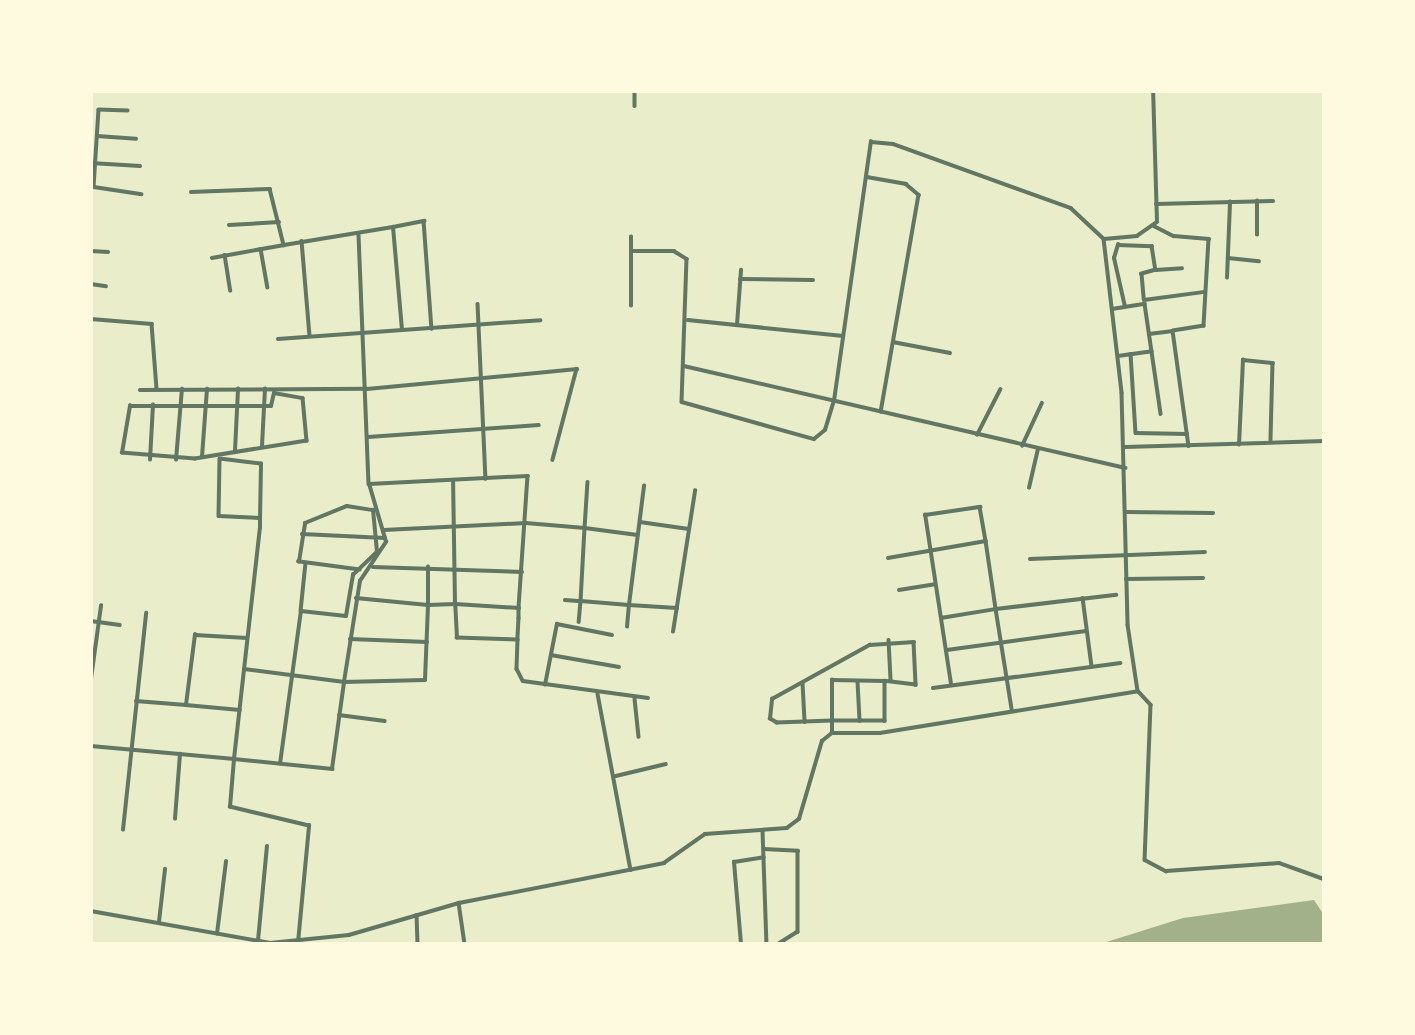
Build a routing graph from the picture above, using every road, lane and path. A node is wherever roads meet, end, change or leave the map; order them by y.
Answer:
1 (635, 91) edge
2 (1153, 91) edge
3 (635, 106) dead end
4 (128, 111) dead end
5 (97, 136) junction
6 (136, 139) dead end
7 (94, 163) edge
8 (140, 166) dead end
9 (867, 177) junction
10 (191, 192) dead end
11 (141, 194) dead end
12 (1257, 201) junction
13 (1273, 201) dead end
14 (1230, 202) junction
15 (1156, 204) junction
16 (279, 222) junction
17 (229, 225) dead end
18 (1154, 226) junction
19 (393, 227) junction
20 (359, 234) junction
21 (1257, 235) dead end
22 (631, 237) dead end
23 (1104, 239) junction
24 (302, 241) junction
25 (284, 245) junction
26 (261, 249) junction
27 (91, 251) edge
28 (632, 251) junction
29 (108, 252) dead end
30 (225, 255) junction
31 (212, 258) dead end
32 (1228, 258) junction
33 (1259, 261) dead end
34 (1182, 268) dead end
35 (741, 270) dead end
36 (1156, 270) junction
37 (1227, 278) dead end
38 (740, 279) junction
39 (813, 279) dead end
40 (91, 284) edge
41 (106, 286) dead end
42 (268, 287) dead end
43 (231, 291) dead end
44 (1203, 292) junction
45 (1144, 302) junction
46 (478, 304) dead end
47 (631, 306) dead end
48 (1125, 307) junction
49 (1112, 309) junction
50 (91, 319) edge
51 (540, 320) dead end
52 (688, 320) junction
53 (479, 325) junction
54 (737, 325) junction
55 (432, 329) junction
56 (402, 330) junction
57 (1173, 331) junction
58 (364, 333) junction
59 (1149, 334) junction
60 (843, 336) junction
61 (310, 337) junction
62 (278, 339) dead end
63 (893, 342) junction
64 (1152, 351) junction
65 (950, 353) dead end
66 (1130, 354) junction
67 (1118, 356) junction
68 (684, 366) junction
69 (482, 378) junction
70 (157, 389) junction
71 (182, 389) junction
72 (207, 389) junction
73 (238, 389) junction
74 (265, 389) junction
75 (367, 389) junction
76 (140, 390) dead end
77 (1000, 390) dead end
78 (834, 401) junction
79 (1042, 403) dead end
80 (181, 404) junction
81 (207, 404) junction
82 (153, 405) junction
83 (238, 405) junction
84 (264, 406) junction
85 (881, 412) junction
86 (1161, 414) dead end
87 (539, 425) dead end
88 (484, 430) junction
89 (1187, 434) junction
90 (977, 435) junction
91 (368, 437) junction
92 (1324, 441) edge
93 (1271, 442) junction
94 (1239, 445) junction
95 (262, 446) junction
96 (1022, 446) junction
97 (1189, 446) junction
98 (1125, 447) junction
99 (1038, 450) junction
100 (235, 451) junction
101 (202, 457) junction
102 (150, 460) junction
103 (176, 460) junction
104 (554, 460) dead end
105 (1125, 468) junction
106 (486, 479) junction
107 (453, 481) junction
108 (588, 482) dead end
109 (369, 484) junction
110 (644, 486) dead end
111 (1028, 488) dead end
112 (695, 491) dead end
113 (375, 508) junction
114 (1126, 512) junction
115 (1213, 513) dead end
116 (260, 518) junction
117 (640, 522) junction
118 (526, 523) junction
119 (454, 524) junction
120 (585, 528) junction
121 (689, 529) junction
122 (384, 530) junction
123 (302, 534) junction
124 (638, 535) junction
125 (385, 538) junction
126 (377, 539) junction
127 (986, 541) junction
128 (930, 551) junction
129 (1205, 552) dead end
130 (1126, 555) junction
131 (888, 558) dead end
132 (1030, 559) dead end
133 (306, 563) junction
134 (373, 566) junction
135 (428, 567) junction
136 (456, 567) junction
137 (360, 570) junction
138 (367, 572) junction
139 (522, 572) junction
140 (1203, 578) dead end
141 (1126, 579) junction
142 (935, 584) junction
143 (899, 590) dead end
144 (1116, 595) dead end
145 (355, 598) junction
146 (1083, 598) junction
147 (565, 600) dead end
148 (581, 601) junction
149 (455, 604) junction
150 (629, 604) junction
151 (428, 605) junction
152 (101, 607) dead end
153 (519, 608) junction
154 (677, 608) junction
155 (996, 609) junction
156 (301, 611) junction
157 (146, 613) dead end
158 (941, 618) junction
159 (91, 621) edge
160 (99, 622) junction
161 (579, 622) dead end
162 (120, 625) dead end
163 (627, 627) dead end
164 (1086, 631) junction
165 (673, 632) dead end
166 (612, 635) dead end
167 (248, 638) junction
168 (350, 639) junction
169 (518, 640) junction
170 (889, 640) junction
171 (427, 642) junction
172 (1002, 642) junction
173 (947, 650) junction
174 (551, 655) junction
175 (92, 663) edge
176 (1120, 663) dead end
177 (1092, 666) junction
178 (619, 667) dead end
179 (244, 669) junction
180 (823, 671) junction
181 (291, 676) junction
182 (1008, 677) junction
183 (91, 679) edge
184 (832, 680) junction
185 (891, 680) junction
186 (858, 681) junction
187 (885, 681) junction
188 (344, 682) junction
189 (803, 683) junction
190 (951, 684) junction
191 (545, 685) junction
192 (933, 688) dead end
193 (1138, 691) junction
194 (598, 694) junction
195 (635, 698) junction
196 (648, 698) dead end
197 (136, 701) junction
198 (186, 705) junction
199 (1012, 709) junction
200 (240, 710) junction
201 (339, 715) junction
202 (385, 721) dead end
203 (832, 721) junction
204 (860, 721) junction
205 (885, 721) junction
206 (805, 722) junction
207 (832, 733) junction
208 (883, 733) junction
209 (639, 737) dead end
210 (91, 746) edge
211 (131, 749) junction
212 (180, 754) junction
213 (234, 759) junction
214 (280, 764) junction
215 (666, 764) dead end
216 (617, 776) junction
217 (175, 819) dead end
218 (123, 830) dead end
219 (763, 831) junction
220 (267, 846) dead end
221 (764, 849) junction
222 (764, 858) junction
223 (226, 862) dead end
224 (165, 869) dead end
225 (631, 870) junction
226 (1324, 879) edge
227 (459, 903) junction
228 (91, 911) edge
229 (417, 915) junction
230 (159, 922) junction
231 (217, 934) junction
232 (258, 941) junction
233 (298, 943) edge
234 (418, 944) edge
235 (465, 944) edge
236 (741, 944) edge
237 (767, 944) edge
238 (779, 944) edge

1 - 3 street
2 - 15 street
4 - 5 street
5 - 6 street
5 - 7 street
7 - 8 street
7 - 11 street
9 - 23 street
9 - 60 street
9 - 63 street
10 - 16 street
12 - 13 street
12 - 14 street
12 - 21 street
14 - 15 street
14 - 32 street
15 - 18 street
16 - 17 street
16 - 25 street
18 - 23 street
18 - 44 street
19 - 20 street
19 - 55 street
19 - 56 street
20 - 24 street
20 - 58 street
22 - 28 street
23 - 49 street
24 - 25 street
24 - 61 street
25 - 26 street
26 - 30 street
26 - 42 street
27 - 29 street
28 - 47 street
28 - 52 street
30 - 31 street
30 - 43 street
32 - 33 street
32 - 37 street
34 - 36 street
35 - 38 street
36 - 45 street
36 - 48 street
38 - 39 street
38 - 54 street
40 - 41 street
44 - 45 street
44 - 57 street
45 - 48 street
45 - 59 street
46 - 53 street
48 - 49 street
49 - 67 street
50 - 70 street
51 - 53 street
52 - 54 street
52 - 68 street
53 - 55 street
53 - 69 street
54 - 60 street
55 - 56 street
56 - 58 street
57 - 59 street
57 - 89 street
58 - 61 street
58 - 75 street
59 - 64 street
60 - 78 street
61 - 62 street
63 - 65 street
63 - 85 street
64 - 66 street
64 - 86 street
66 - 67 street
66 - 89 street
67 - 98 street
68 - 78 street
68 - 78 street
69 - 75 street
69 - 88 street
69 - 104 street
70 - 71 street
70 - 76 street
71 - 72 street
71 - 80 street
72 - 73 street
72 - 81 street
73 - 74 street
73 - 83 street
74 - 75 street
74 - 84 street
75 - 91 street
77 - 90 street
78 - 85 street
79 - 96 street
80 - 81 street
80 - 82 street
80 - 103 street
81 - 83 street
81 - 101 street
82 - 102 street
82 - 102 street
83 - 84 street
83 - 100 street
84 - 95 street
84 - 95 street
85 - 90 street
87 - 88 street
88 - 91 street
88 - 106 street
89 - 97 street
90 - 96 street
91 - 109 street
92 - 93 street
93 - 94 street
93 - 94 street
94 - 97 street
95 - 100 street
96 - 99 street
97 - 98 street
98 - 105 street
99 - 105 street
99 - 111 street
100 - 101 street
101 - 103 street
102 - 103 street
105 - 114 street
106 - 107 street
106 - 118 street
107 - 109 street
107 - 119 street
108 - 120 street
109 - 113 street
110 - 117 street
112 - 121 street
113 - 122 street
113 - 123 street
113 - 126 street
114 - 115 street
114 - 130 street
116 - 116 street
116 - 167 street
117 - 121 street
117 - 124 street
118 - 119 street
118 - 120 street
118 - 139 street
119 - 122 street
119 - 136 street
120 - 124 street
120 - 148 street
121 - 154 street
122 - 125 street
123 - 126 street
123 - 133 street
124 - 150 street
125 - 126 street
125 - 134 street
126 - 137 street
127 - 128 street
127 - 128 street
127 - 155 street
128 - 131 street
128 - 142 street
129 - 130 street
130 - 132 street
130 - 141 street
133 - 137 street
133 - 156 street
134 - 135 street
134 - 138 street
135 - 136 street
135 - 151 street
136 - 139 street
136 - 149 street
137 - 138 street
137 - 156 street
138 - 145 street
139 - 153 street
140 - 141 street
141 - 193 street
142 - 143 street
142 - 158 street
144 - 146 street
145 - 151 street
145 - 168 street
146 - 155 street
146 - 164 street
147 - 148 street
148 - 150 street
148 - 161 street
149 - 151 street
149 - 153 street
149 - 169 street
150 - 154 street
150 - 163 street
151 - 171 street
152 - 160 street
153 - 169 street
154 - 165 street
155 - 158 street
155 - 172 street
156 - 181 street
157 - 197 street
158 - 173 street
159 - 160 street
160 - 162 street
160 - 175 street
164 - 172 street
164 - 177 street
166 - 174 street
167 - 179 street
167 - 198 street
168 - 171 street
168 - 188 street
169 - 191 street
170 - 180 street
170 - 185 street
170 - 185 street
171 - 188 street
172 - 173 street
172 - 182 street
173 - 190 street
174 - 178 street
174 - 191 street
175 - 183 street
176 - 177 street
177 - 182 street
179 - 181 street
179 - 200 street
180 - 184 street
180 - 189 street
181 - 188 street
181 - 214 street
182 - 190 street
182 - 199 street
184 - 186 street
184 - 203 street
185 - 187 street
186 - 187 street
186 - 204 street
187 - 205 street
188 - 201 street
189 - 206 street
189 - 206 street
190 - 192 street
191 - 194 street
193 - 199 street
193 - 226 street
194 - 195 street
194 - 216 street
195 - 196 street
195 - 209 street
197 - 198 street
197 - 211 street
198 - 200 street
199 - 208 street
200 - 213 street
201 - 202 street
201 - 214 street
203 - 204 street
203 - 206 street
203 - 207 street
204 - 205 street
205 - 208 street
207 - 208 street
207 - 219 street
210 - 211 street
211 - 212 street
211 - 218 street
212 - 213 street
212 - 217 street
213 - 214 street
213 - 233 street
215 - 216 street
216 - 225 street
219 - 221 street
219 - 225 street
220 - 232 street
221 - 222 street
221 - 238 street
222 - 236 street
222 - 237 street
223 - 231 street
224 - 230 street
225 - 227 street
227 - 229 street
227 - 235 street
228 - 230 street
229 - 233 street
229 - 234 street
230 - 231 street
231 - 232 street
232 - 233 street

